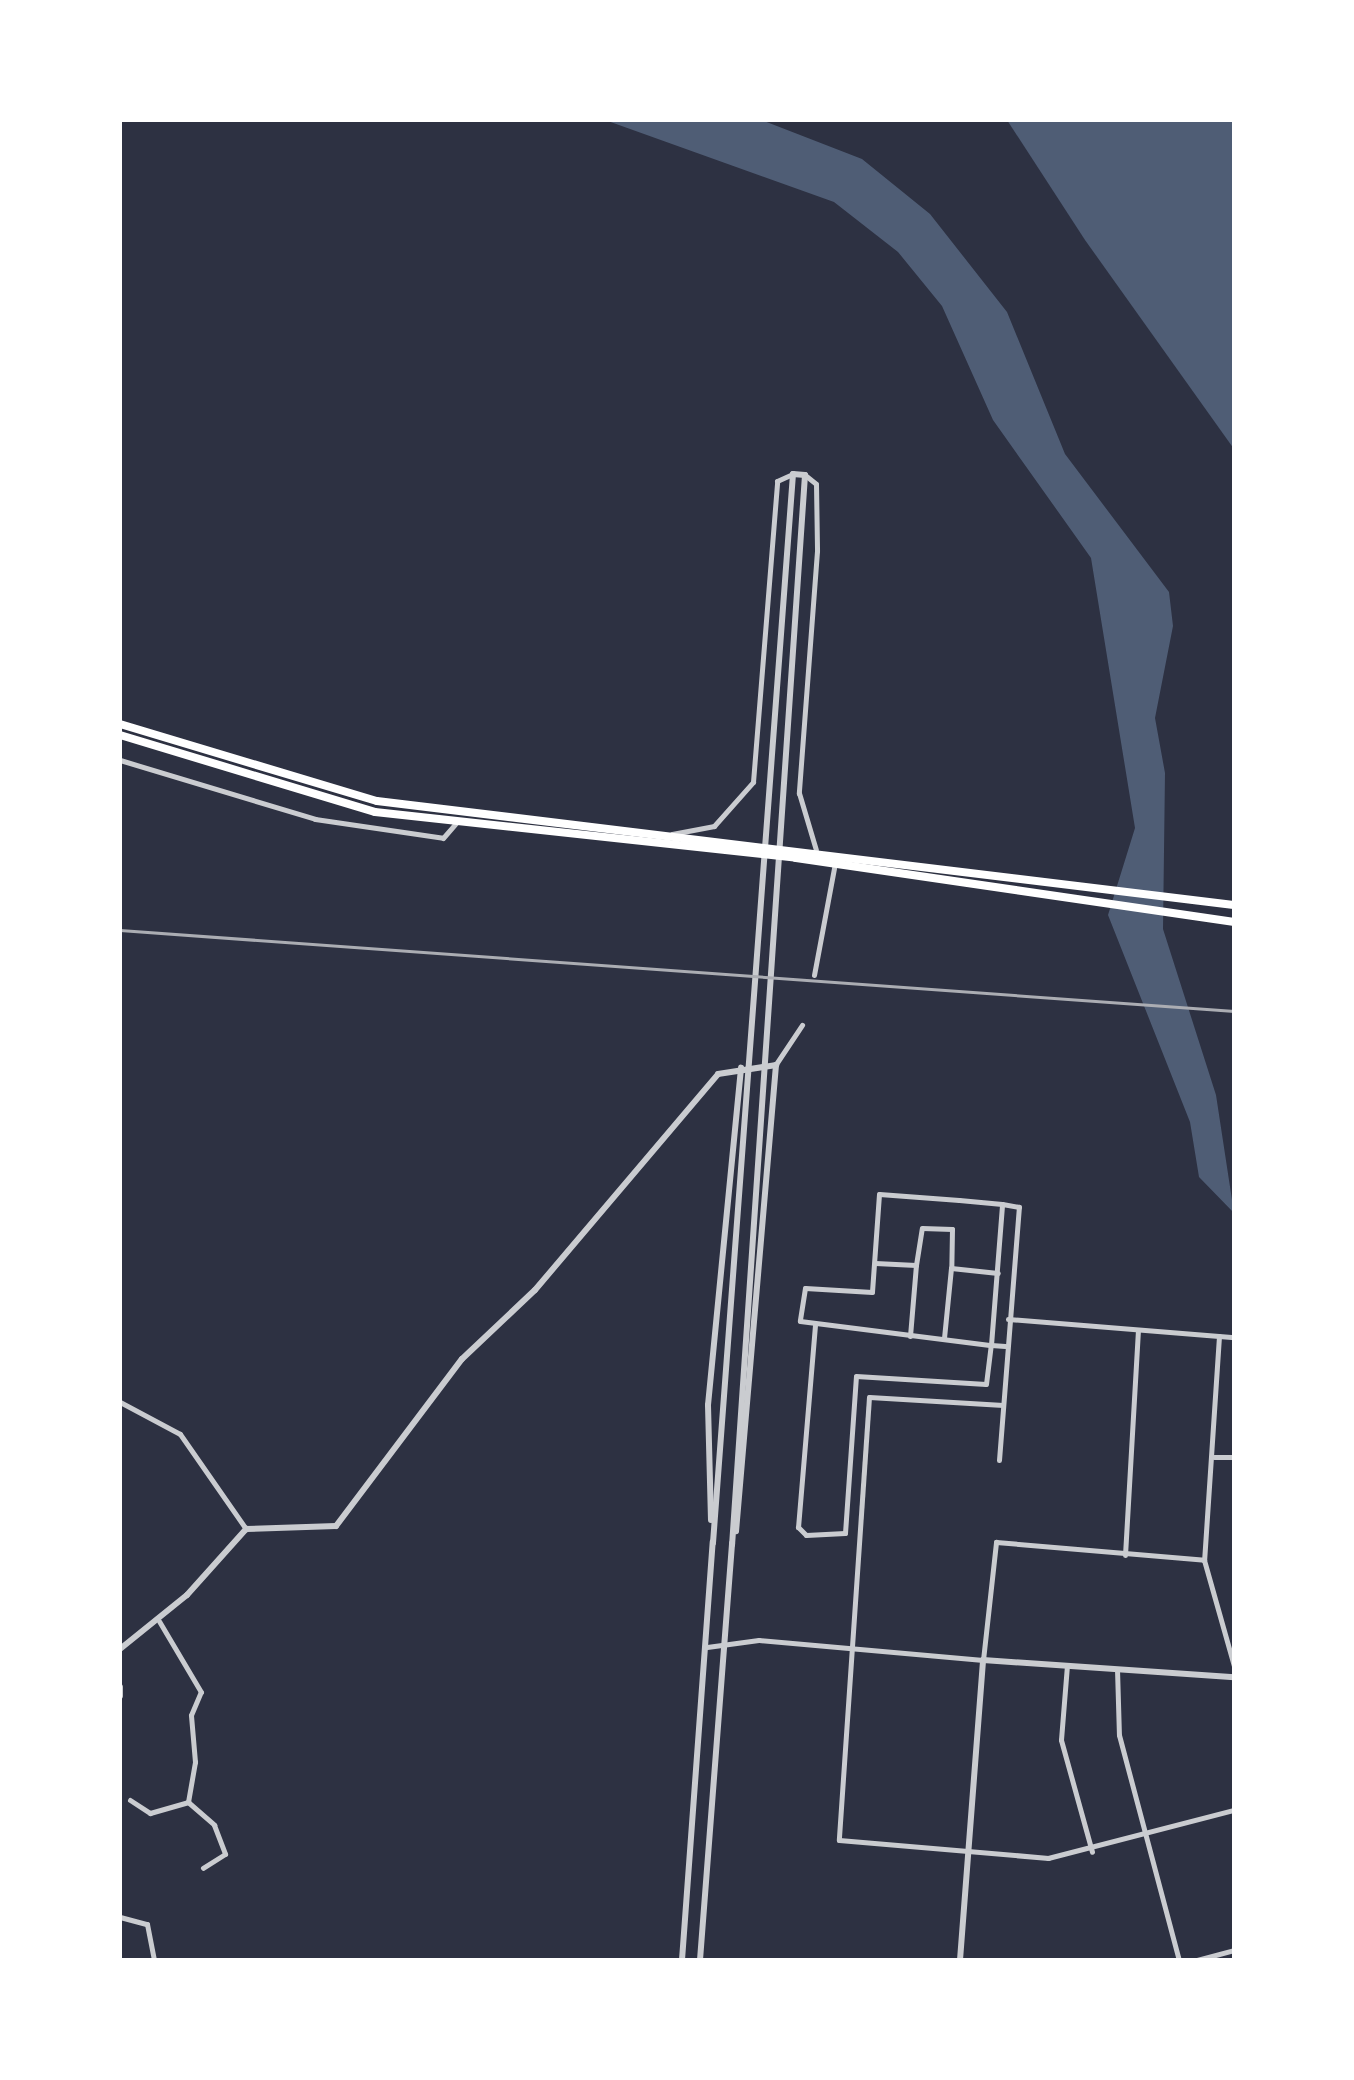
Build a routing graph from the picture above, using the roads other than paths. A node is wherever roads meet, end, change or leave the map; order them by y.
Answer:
1 (793, 474) junction
2 (805, 475) junction
3 (120, 724) edge
4 (120, 735) edge
5 (120, 760) edge
6 (457, 822) junction
7 (671, 834) junction
8 (816, 850) junction
9 (836, 855) junction
10 (834, 866) junction
11 (1234, 905) edge
12 (1234, 922) edge
13 (814, 975) dead end
14 (802, 1025) dead end
15 (776, 1065) junction
16 (741, 1068) junction
17 (1002, 1204) junction
18 (874, 1262) junction
19 (916, 1264) junction
20 (952, 1268) junction
21 (998, 1273) junction
22 (1008, 1319) junction
23 (815, 1325) junction
24 (1138, 1330) junction
25 (910, 1336) junction
26 (1219, 1336) junction
27 (1234, 1338) edge
28 (944, 1340) junction
29 (991, 1345) junction
30 (1006, 1346) junction
31 (120, 1402) edge
32 (1002, 1406) junction
33 (851, 1434) junction
34 (867, 1436) junction
35 (1214, 1457) junction
36 (1234, 1458) edge
37 (998, 1460) dead end
38 (847, 1504) junction
39 (862, 1506) junction
40 (246, 1528) junction
41 (714, 1543) junction
42 (732, 1545) junction
43 (1125, 1555) junction
44 (1204, 1560) junction
45 (160, 1621) junction
46 (707, 1648) junction
47 (850, 1648) junction
48 (120, 1649) edge
49 (726, 1649) junction
50 (983, 1660) junction
51 (1066, 1665) junction
52 (1234, 1666) edge
53 (1117, 1669) junction
54 (1234, 1677) edge
55 (120, 1687) edge
56 (120, 1696) edge
57 (130, 1800) dead end
58 (188, 1802) junction
59 (1234, 1810) edge
60 (1147, 1836) junction
61 (970, 1852) junction
62 (1092, 1852) junction
63 (203, 1868) dead end
64 (120, 1917) edge
65 (1234, 1950) edge
66 (154, 1960) edge
67 (682, 1960) edge
68 (700, 1960) edge
69 (960, 1960) edge
70 (1179, 1960) edge
71 (1197, 1960) edge

1 - 2 street
1 - 7 street
1 - 41 street
2 - 8 street
2 - 42 street
3 - 7 highway
4 - 6 highway
5 - 6 street
6 - 10 highway
7 - 8 highway
8 - 9 highway
9 - 10 street
9 - 11 highway
10 - 12 highway
10 - 13 street
14 - 15 street
15 - 16 street
15 - 42 street
16 - 40 street
16 - 41 street
17 - 18 street
17 - 21 street
17 - 22 street
18 - 19 street
18 - 23 street
19 - 20 street
19 - 25 street
20 - 21 street
20 - 28 street
21 - 29 street
22 - 24 street
22 - 30 street
23 - 25 street
23 - 38 street
24 - 26 street
24 - 43 street
25 - 28 street
26 - 27 street
26 - 35 street
28 - 29 street
29 - 30 street
29 - 33 street
30 - 32 street
31 - 40 street
32 - 34 street
32 - 37 street
33 - 34 street
33 - 38 street
34 - 39 street
35 - 36 street
35 - 44 street
38 - 39 street
39 - 47 street
40 - 45 street
41 - 46 street
42 - 49 street
43 - 44 street
43 - 50 street
44 - 52 street
45 - 48 street
45 - 58 street
46 - 49 street
46 - 67 street
47 - 49 street
47 - 50 street
47 - 61 street
49 - 68 street
50 - 51 street
50 - 61 street
51 - 53 street
51 - 62 street
53 - 54 street
53 - 60 street
55 - 56 street
57 - 58 street
58 - 63 street
59 - 60 street
60 - 62 street
60 - 70 street
61 - 62 street
61 - 69 street
64 - 66 street
65 - 71 street

